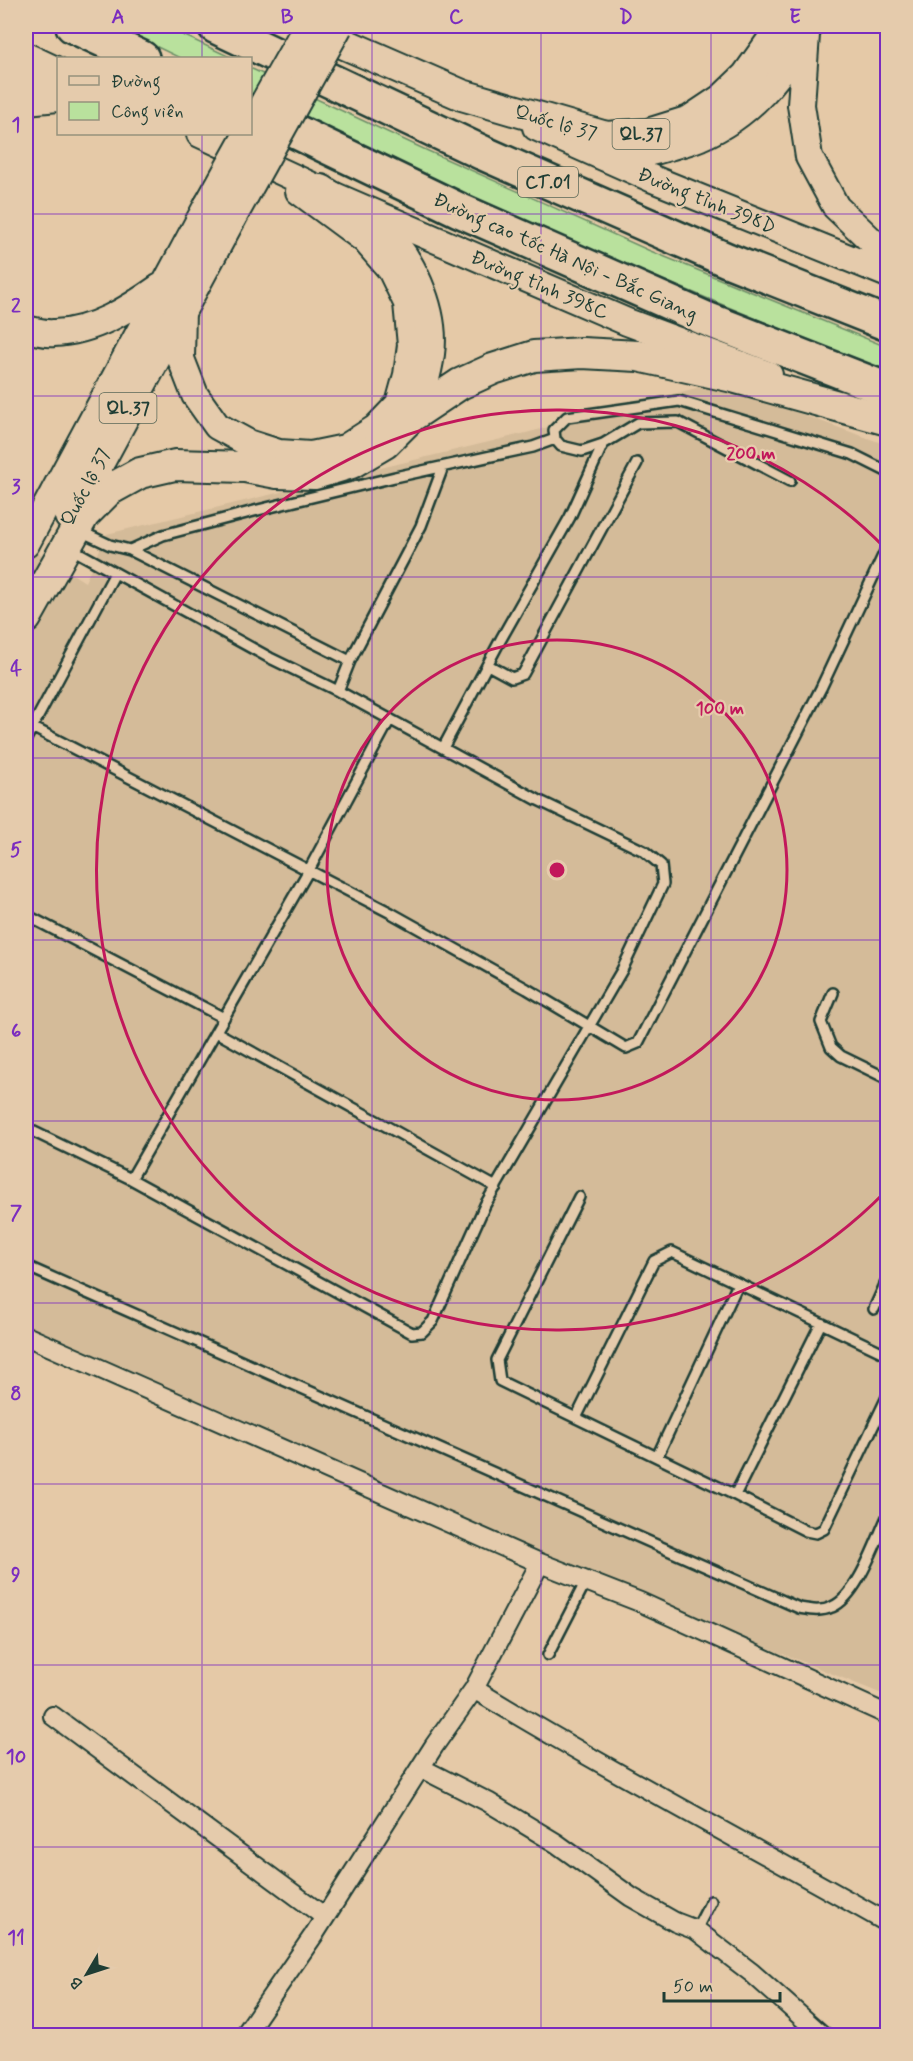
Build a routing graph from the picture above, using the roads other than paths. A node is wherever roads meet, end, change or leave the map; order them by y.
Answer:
1 (73, 26) edge
2 (215, 26) edge
3 (305, 26) edge
4 (337, 26) edge
5 (779, 26) edge
6 (806, 26) edge
7 (26, 56) edge
8 (140, 57) edge
9 (57, 71) edge
10 (57, 82) edge
11 (26, 84) edge
12 (462, 95) junction
13 (57, 98) edge
14 (26, 101) edge
15 (252, 111) edge
16 (252, 123) edge
17 (202, 135) edge
18 (247, 135) edge
19 (557, 137) junction
20 (260, 162) junction
21 (321, 190) junction
22 (219, 212) junction
23 (888, 252) edge
24 (888, 274) edge
25 (163, 285) junction
26 (182, 309) junction
27 (888, 324) edge
28 (26, 329) edge
29 (888, 390) edge
30 (412, 416) junction
31 (888, 420) edge
32 (555, 439) junction
33 (603, 444) junction
34 (637, 463) dead end
35 (443, 467) junction
36 (888, 472) edge
37 (790, 482) dead end
38 (71, 537) junction
39 (26, 544) edge
40 (888, 545) edge
41 (130, 550) junction
42 (115, 573) junction
43 (26, 598) edge
44 (26, 618) edge
45 (350, 662) junction
46 (488, 665) junction
47 (338, 691) junction
48 (390, 719) junction
49 (32, 727) junction
50 (26, 738) edge
51 (443, 748) junction
52 (309, 870) junction
53 (26, 915) edge
54 (833, 993) dead end
55 (224, 1018) junction
56 (589, 1027) junction
57 (216, 1032) junction
58 (888, 1079) edge
59 (26, 1128) edge
60 (131, 1179) junction
61 (496, 1187) junction
62 (579, 1197) dead end
63 (26, 1266) edge
64 (888, 1278) edge
65 (738, 1284) junction
66 (874, 1309) dead end
67 (821, 1323) junction
68 (26, 1336) edge
69 (888, 1355) edge
70 (888, 1395) edge
71 (576, 1418) junction
72 (657, 1457) junction
73 (735, 1495) junction
74 (888, 1515) edge
75 (540, 1563) junction
76 (586, 1581) junction
77 (548, 1655) dead end
78 (474, 1689) junction
79 (888, 1715) edge
80 (53, 1716) dead end
81 (421, 1768) junction
82 (711, 1901) dead end
83 (325, 1917) junction
84 (888, 1923) edge
85 (696, 1930) junction
86 (244, 2036) edge
87 (823, 2036) edge

1 - 8 highway
2 - 27 highway, CT.01
3 - 12 highway, Quốc lộ 37 / QL.37
3 - 16 main road, bridge
4 - 22 highway, QL.37, bridge
5 - 12 highway, Quốc lộ 37 / QL.37
6 - 19 main road
6 - 23 main road
7 - 9 main road
10 - 11 highway
12 - 19 main road, Đường tỉnh 398D
13 - 14 main road
15 - 29 highway, Đường cao tốc Hà Nội - Bắc Giang
17 - 20 main road, Đường tỉnh 398C
18 - 22 main road, bridge
19 - 24 main road, Đường tỉnh 398D
20 - 21 main road, Đường tỉnh 398C
20 - 26 main road
21 - 30 highway
21 - 31 main road, Đường tỉnh 398C
22 - 25 main road
22 - 26 highway, Quốc lộ 37 / QL.37
25 - 28 main road
25 - 39 main road
26 - 43 highway, Quốc lộ 37 / QL.37
30 - 31 highway
30 - 38 highway
32 - 33 lane
32 - 35 lane
32 - 36 lane
33 - 37 lane
33 - 46 lane
34 - 46 lane
35 - 41 lane
35 - 45 lane
38 - 41 lane
38 - 42 lane
38 - 44 highway
40 - 56 lane
41 - 45 lane
42 - 47 lane
42 - 49 lane
45 - 47 lane
46 - 51 lane
47 - 48 lane
48 - 51 lane
48 - 52 lane
49 - 50 lane
49 - 52 lane
51 - 56 lane
52 - 55 lane
52 - 56 lane
53 - 55 lane
54 - 58 lane
55 - 57 lane
56 - 61 lane
57 - 60 lane
57 - 61 lane
59 - 60 lane
60 - 61 lane
62 - 71 lane
63 - 74 lane
64 - 66 lane
65 - 67 lane
65 - 71 lane
65 - 72 lane
67 - 69 lane
67 - 73 lane
68 - 75 street
70 - 73 lane
71 - 72 lane
72 - 73 lane
75 - 76 street
75 - 78 street
76 - 77 lane
76 - 79 street
78 - 81 street
78 - 84 street
80 - 83 street
81 - 83 street
81 - 85 street
82 - 85 lane
83 - 86 street
85 - 87 street

